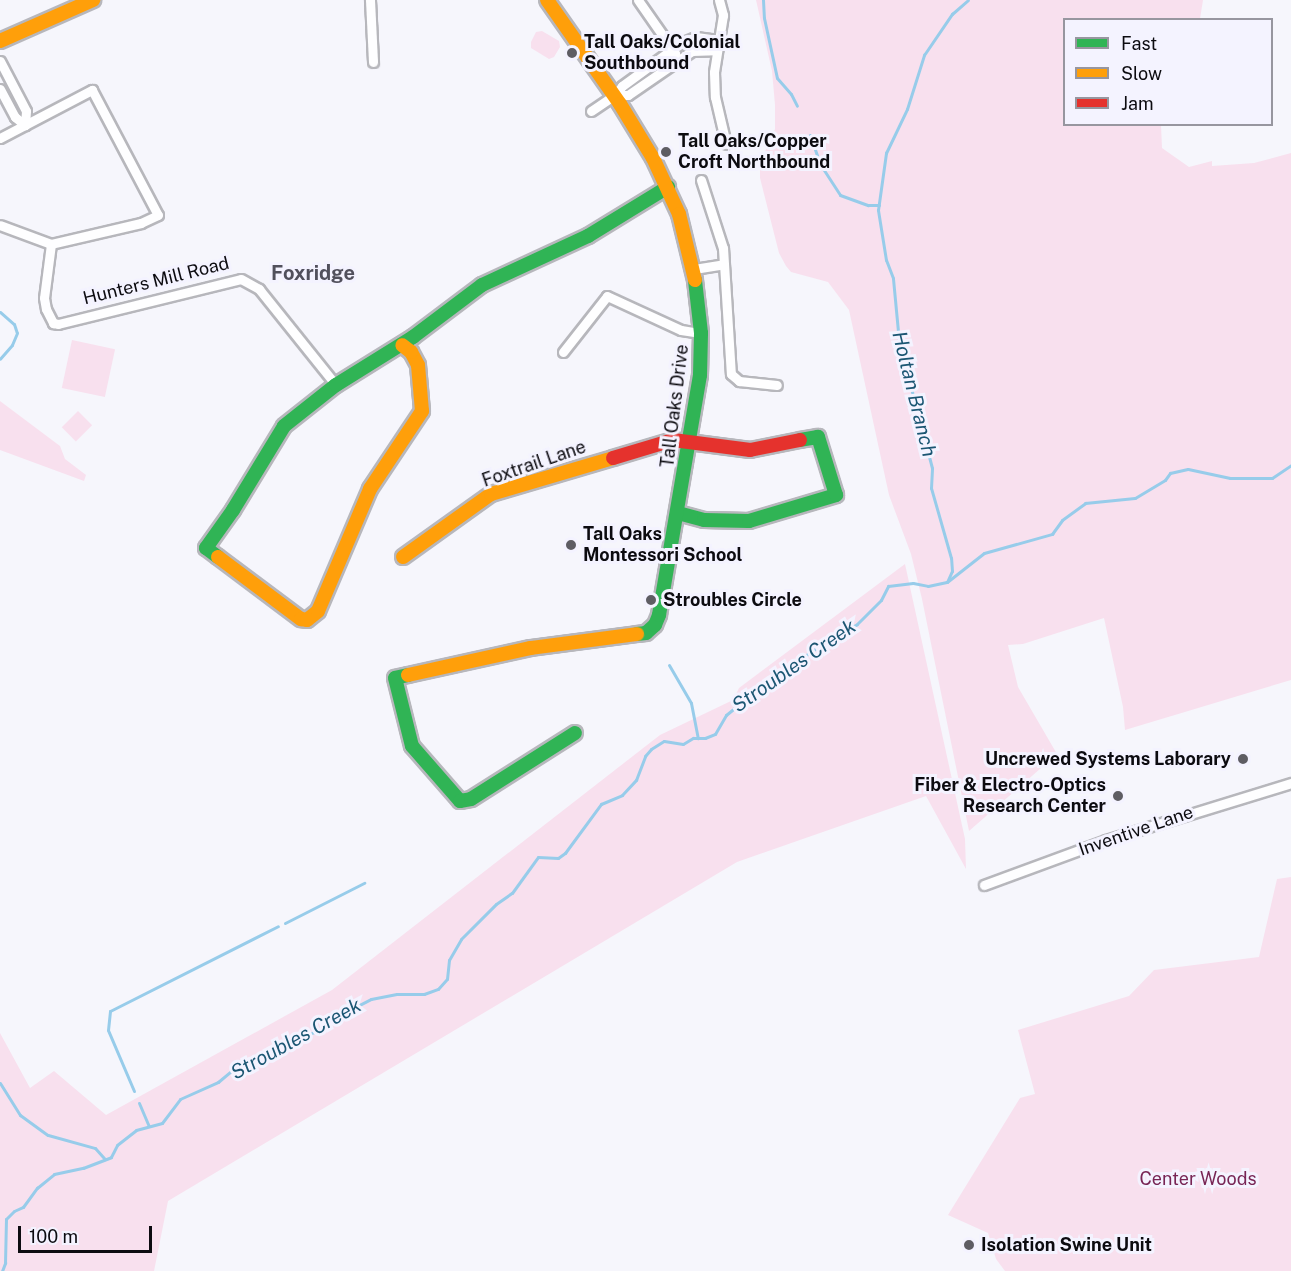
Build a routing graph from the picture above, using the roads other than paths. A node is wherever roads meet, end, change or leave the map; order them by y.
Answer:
1 (93, 0) edge
2 (370, 0) edge
3 (547, 0) edge
4 (638, 0) edge
5 (719, 0) edge
6 (0, 41) edge
7 (717, 45) junction
8 (673, 49) junction
9 (679, 60) junction
10 (0, 61) edge
11 (373, 62) dead end
12 (0, 89) edge
13 (615, 95) junction
14 (591, 111) dead end
15 (25, 125) junction
16 (0, 138) edge
17 (726, 144) dead end
18 (701, 180) dead end
19 (668, 187) junction
20 (0, 225) edge
21 (51, 244) junction
22 (724, 264) junction
23 (694, 269) junction
24 (701, 333) junction
25 (402, 345) junction
26 (563, 352) dead end
27 (336, 385) junction
28 (777, 385) dead end
29 (691, 440) junction
30 (678, 513) junction
31 (403, 557) dead end
32 (575, 734) dead end
33 (1291, 783) edge
34 (984, 885) dead end

1 - 6 street
2 - 11 street
3 - 13 street, Tall Oaks Drive
4 - 8 street
5 - 7 street
7 - 8 street
7 - 9 street
7 - 17 street
8 - 9 street
8 - 13 street
9 - 13 street
10 - 15 street
12 - 15 street
13 - 14 street
13 - 19 street, Tall Oaks Drive
15 - 16 street
15 - 21 street
18 - 22 street
19 - 23 street, Tall Oaks Drive
19 - 25 street
20 - 21 street
21 - 27 street, Hunters Mill Road
22 - 23 street
22 - 28 street
23 - 24 street, Tall Oaks Drive
24 - 26 street
24 - 29 street, Tall Oaks Drive
25 - 27 street
25 - 27 street
29 - 30 street, Tall Oaks Drive
29 - 30 street, Foxtrail Lane
29 - 31 street, Foxtrail Lane
30 - 32 street, Tall Oaks Drive
33 - 34 street, Inventive Lane

